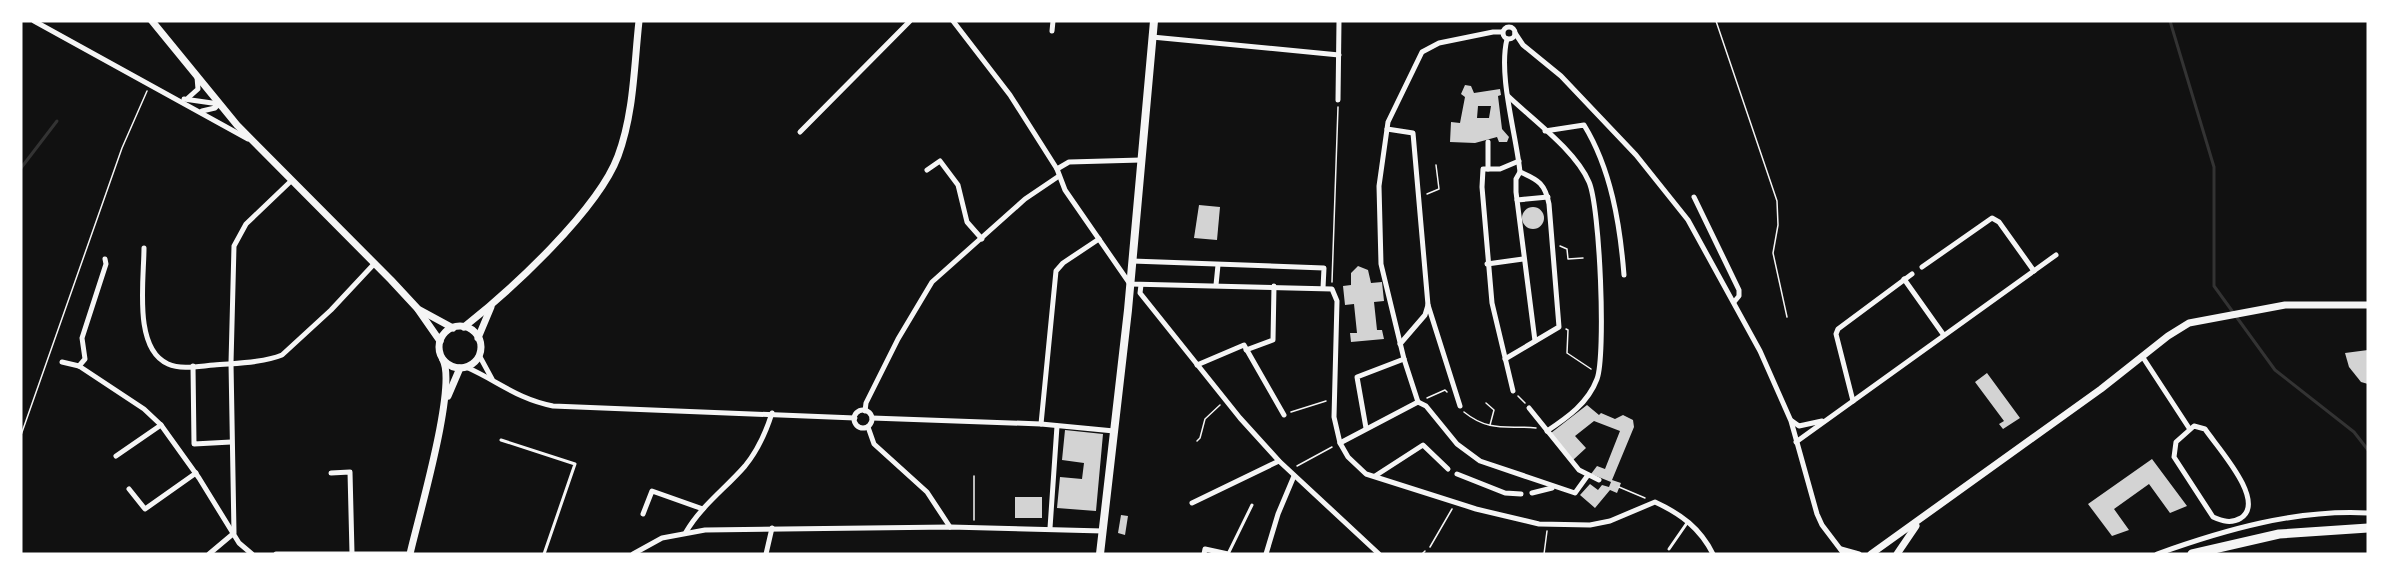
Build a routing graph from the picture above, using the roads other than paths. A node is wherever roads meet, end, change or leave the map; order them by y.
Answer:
1 (34, 21) edge
2 (152, 21) edge
3 (639, 21) edge
4 (910, 21) edge
5 (953, 21) edge
6 (1053, 21) edge
7 (1154, 21) edge
8 (1340, 21) edge
9 (1515, 21) edge
10 (1052, 31) dead end
11 (1510, 31) edge
12 (1152, 37) junction
13 (1339, 55) junction
14 (196, 76) junction
15 (1508, 96) junction
16 (174, 99) junction
17 (184, 99) junction
18 (1338, 100) road end
19 (219, 104) junction
20 (200, 111) junction
21 (1387, 129) junction
22 (1545, 131) junction
23 (800, 132) dead end
24 (1488, 142) dead end
25 (255, 144) junction
26 (1141, 160) junction
27 (1519, 161) junction
28 (1058, 169) junction
29 (1486, 169) junction
30 (927, 170) dead end
31 (1520, 172) junction
32 (1059, 176) junction
33 (291, 181) junction
34 (1548, 197) junction
35 (1694, 197) dead end
36 (1517, 200) junction
37 (982, 239) junction
38 (1099, 239) junction
39 (144, 248) dead end
40 (2055, 255) dead end
41 (105, 259) dead end
42 (1523, 259) junction
43 (1132, 261) junction
44 (374, 264) junction
45 (1487, 264) junction
46 (1218, 265) junction
47 (1922, 267) dead end
48 (2034, 271) junction
49 (1912, 274) dead end
50 (1624, 275) dead end
51 (1904, 279) junction
52 (1130, 284) junction
53 (1141, 285) junction
54 (1216, 285) junction
55 (1274, 286) junction
56 (1323, 288) junction
57 (1734, 302) junction
58 (493, 304) junction
59 (1428, 305) junction
60 (2368, 305) edge
61 (417, 308) junction
62 (453, 327) junction
63 (464, 327) junction
64 (1943, 334) junction
65 (478, 338) junction
66 (440, 341) junction
67 (1535, 341) junction
68 (1400, 344) junction
69 (1246, 350) junction
70 (479, 355) junction
71 (2142, 356) junction
72 (1404, 359) junction
73 (1505, 359) junction
74 (443, 360) junction
75 (62, 362) dead end
76 (231, 363) junction
77 (1197, 365) junction
78 (79, 366) junction
79 (193, 366) junction
80 (463, 368) junction
81 (492, 379) junction
82 (1513, 391) road end
83 (445, 401) junction
84 (1853, 401) junction
85 (1418, 402) junction
86 (1460, 406) road end
87 (1529, 408) road end
88 (865, 411) junction
89 (772, 412) junction
90 (1284, 415) road end
91 (855, 418) junction
92 (872, 418) junction
93 (1830, 418) junction
94 (1791, 421) junction
95 (1041, 424) junction
96 (161, 425) junction
97 (1057, 426) junction
98 (868, 427) junction
99 (1366, 428) junction
100 (2190, 428) junction
101 (1114, 431) junction
102 (1547, 431) junction
103 (501, 440) dead end
104 (231, 442) junction
105 (1796, 442) junction
106 (1340, 443) junction
107 (116, 456) dead end
108 (1279, 461) junction
109 (1448, 469) dead end
110 (196, 472) junction
111 (331, 473) dead end
112 (1457, 474) dead end
113 (1587, 475) junction
114 (1294, 476) junction
115 (1375, 477) junction
116 (1599, 480) dead end
117 (1554, 488) junction
118 (129, 489) dead end
119 (1532, 492) dead end
120 (1521, 494) dead end
121 (1192, 503) dead end
122 (1252, 505) dead end
123 (703, 509) junction
124 (2368, 513) edge
125 (643, 514) dead end
126 (1688, 522) junction
127 (1919, 522) junction
128 (950, 527) junction
129 (772, 528) junction
130 (1050, 528) junction
131 (2366, 528) edge
132 (1103, 531) junction
133 (686, 532) junction
134 (234, 533) junction
135 (1669, 549) dead end
136 (1843, 551) edge
137 (1204, 552) edge
138 (352, 553) edge
139 (209, 554) edge
140 (252, 554) edge
141 (276, 554) edge
142 (408, 554) edge
143 (544, 554) edge
144 (633, 554) edge
145 (766, 554) edge
146 (1101, 554) edge
147 (1228, 554) edge
148 (1266, 554) edge
149 (1379, 554) edge
150 (1713, 554) edge
151 (1859, 554) edge
152 (1872, 554) edge
153 (1897, 554) edge
154 (2157, 554) edge
155 (2192, 554) edge

1 - 16 street
2 - 14 street
3 - 58 street
4 - 23 street
5 - 28 street
6 - 10 street
7 - 12 main road
8 - 13 street
9 - 11 street
11 - 15 street
11 - 21 street
11 - 57 street
12 - 13 street
12 - 26 main road
13 - 18 street
14 - 17 street
14 - 19 street
15 - 22 street
15 - 27 street
16 - 17 street
16 - 20 street
17 - 19 street
19 - 20 street
19 - 25 street
20 - 25 street
21 - 59 street
21 - 68 street
22 - 50 street
22 - 102 street
24 - 29 street
25 - 33 street
26 - 28 street
26 - 43 main road
27 - 29 street
27 - 31 street
28 - 32 street
29 - 45 street
30 - 37 street
31 - 34 street
31 - 36 street
32 - 37 street
32 - 38 street
33 - 44 street
33 - 76 street
34 - 36 street
34 - 67 street
35 - 57 street
36 - 42 street
37 - 88 street
38 - 52 street
38 - 95 street
39 - 79 street
40 - 48 street
41 - 78 street
42 - 45 street
42 - 67 street
43 - 46 street
43 - 52 main road
44 - 61 street
44 - 76 street
45 - 73 street
46 - 54 street
46 - 56 street
47 - 48 street
48 - 64 street
49 - 51 street
51 - 64 street
51 - 84 street
52 - 53 street
52 - 101 main road
53 - 54 street
53 - 77 street
54 - 55 street
55 - 56 street
55 - 69 street
56 - 106 street
57 - 94 street
58 - 63 street
58 - 65 street
59 - 68 street
59 - 86 street
60 - 71 street
61 - 62 street
61 - 66 street
62 - 63 street
62 - 66 street
63 - 65 street
64 - 84 street
65 - 70 street
66 - 74 street
67 - 73 street
68 - 72 street
69 - 77 street
69 - 90 street
70 - 80 street
70 - 81 street
71 - 100 street
71 - 127 street
72 - 85 street
72 - 99 street
73 - 82 street
74 - 80 street
74 - 83 street
75 - 78 street
76 - 79 street
76 - 104 street
77 - 108 street
78 - 96 street
79 - 104 street
80 - 81 street
80 - 83 street
81 - 89 street
83 - 142 street
84 - 93 street
85 - 99 street
85 - 117 street
87 - 102 street
88 - 91 street
88 - 92 street
89 - 91 street
89 - 123 street
91 - 98 street
92 - 95 street
92 - 98 street
93 - 94 street
93 - 105 street
94 - 105 street
95 - 97 street
96 - 107 street
96 - 110 street
97 - 101 street
97 - 130 street
98 - 128 street
99 - 106 street
100 - 100 street
101 - 132 main road
102 - 113 street
103 - 143 lane
104 - 134 street
105 - 136 street
106 - 115 street
108 - 114 street
108 - 121 street
109 - 115 street
110 - 118 street
110 - 134 street
111 - 138 street
112 - 120 street
113 - 116 street
113 - 117 street
114 - 148 street
114 - 149 street
115 - 126 street
117 - 119 street
122 - 147 lane
123 - 125 street
123 - 133 street
124 - 154 street
126 - 135 lane
126 - 150 street
127 - 152 street
127 - 153 street
128 - 129 street
128 - 130 street
129 - 133 street
129 - 145 street
130 - 132 street
131 - 155 main road
132 - 146 main road
133 - 144 street
134 - 139 street
134 - 140 street
136 - 151 street
137 - 147 street
138 - 141 street
138 - 142 street

